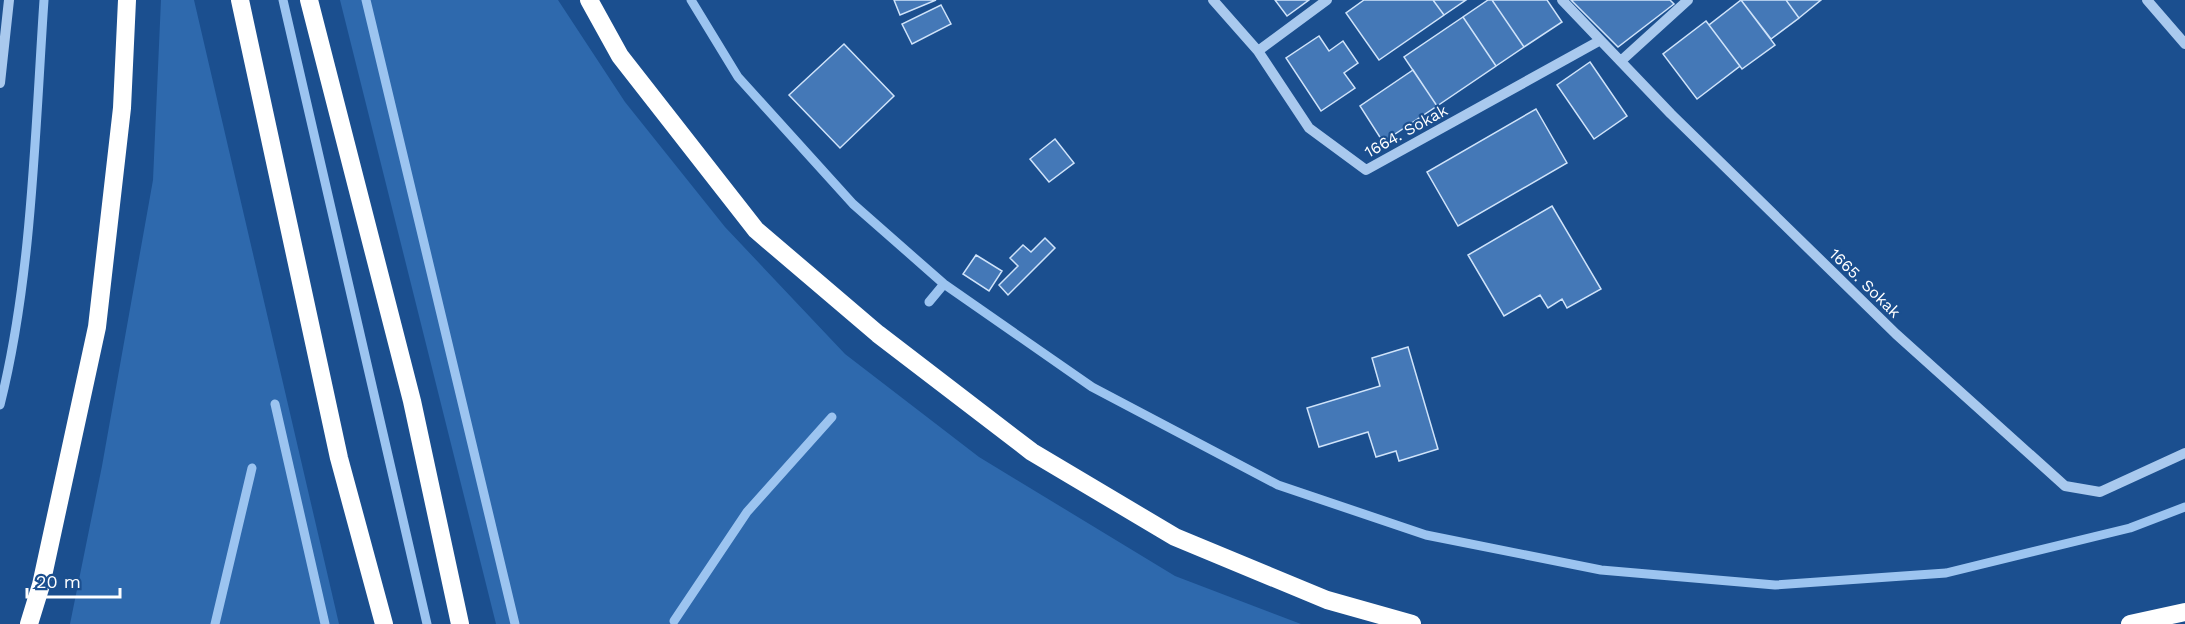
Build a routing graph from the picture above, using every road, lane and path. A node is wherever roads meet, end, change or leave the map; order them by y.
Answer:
1 (9, 0) edge
2 (127, 0) edge
3 (240, 0) edge
4 (309, 0) edge
5 (589, 0) edge
6 (1213, 0) edge
7 (1327, 0) edge
8 (1562, 0) edge
9 (1688, 0) edge
10 (2147, 0) edge
11 (1599, 41) junction
12 (2185, 44) edge
13 (1257, 51) junction
14 (1622, 60) junction
15 (0, 83) edge
16 (2185, 453) edge
17 (2185, 612) edge
18 (29, 624) edge
19 (384, 624) edge
20 (460, 624) edge
21 (1412, 624) edge
22 (2130, 624) edge

1 - 15 street
2 - 18 highway
3 - 19 highway
4 - 20 highway
5 - 21 highway
6 - 13 street, 1664. Sokak
7 - 13 street
8 - 11 street, 1665. Sokak
9 - 14 street
10 - 12 street
11 - 13 street, 1664. Sokak
11 - 14 street, 1665. Sokak
14 - 16 street, 1665. Sokak
17 - 22 highway

